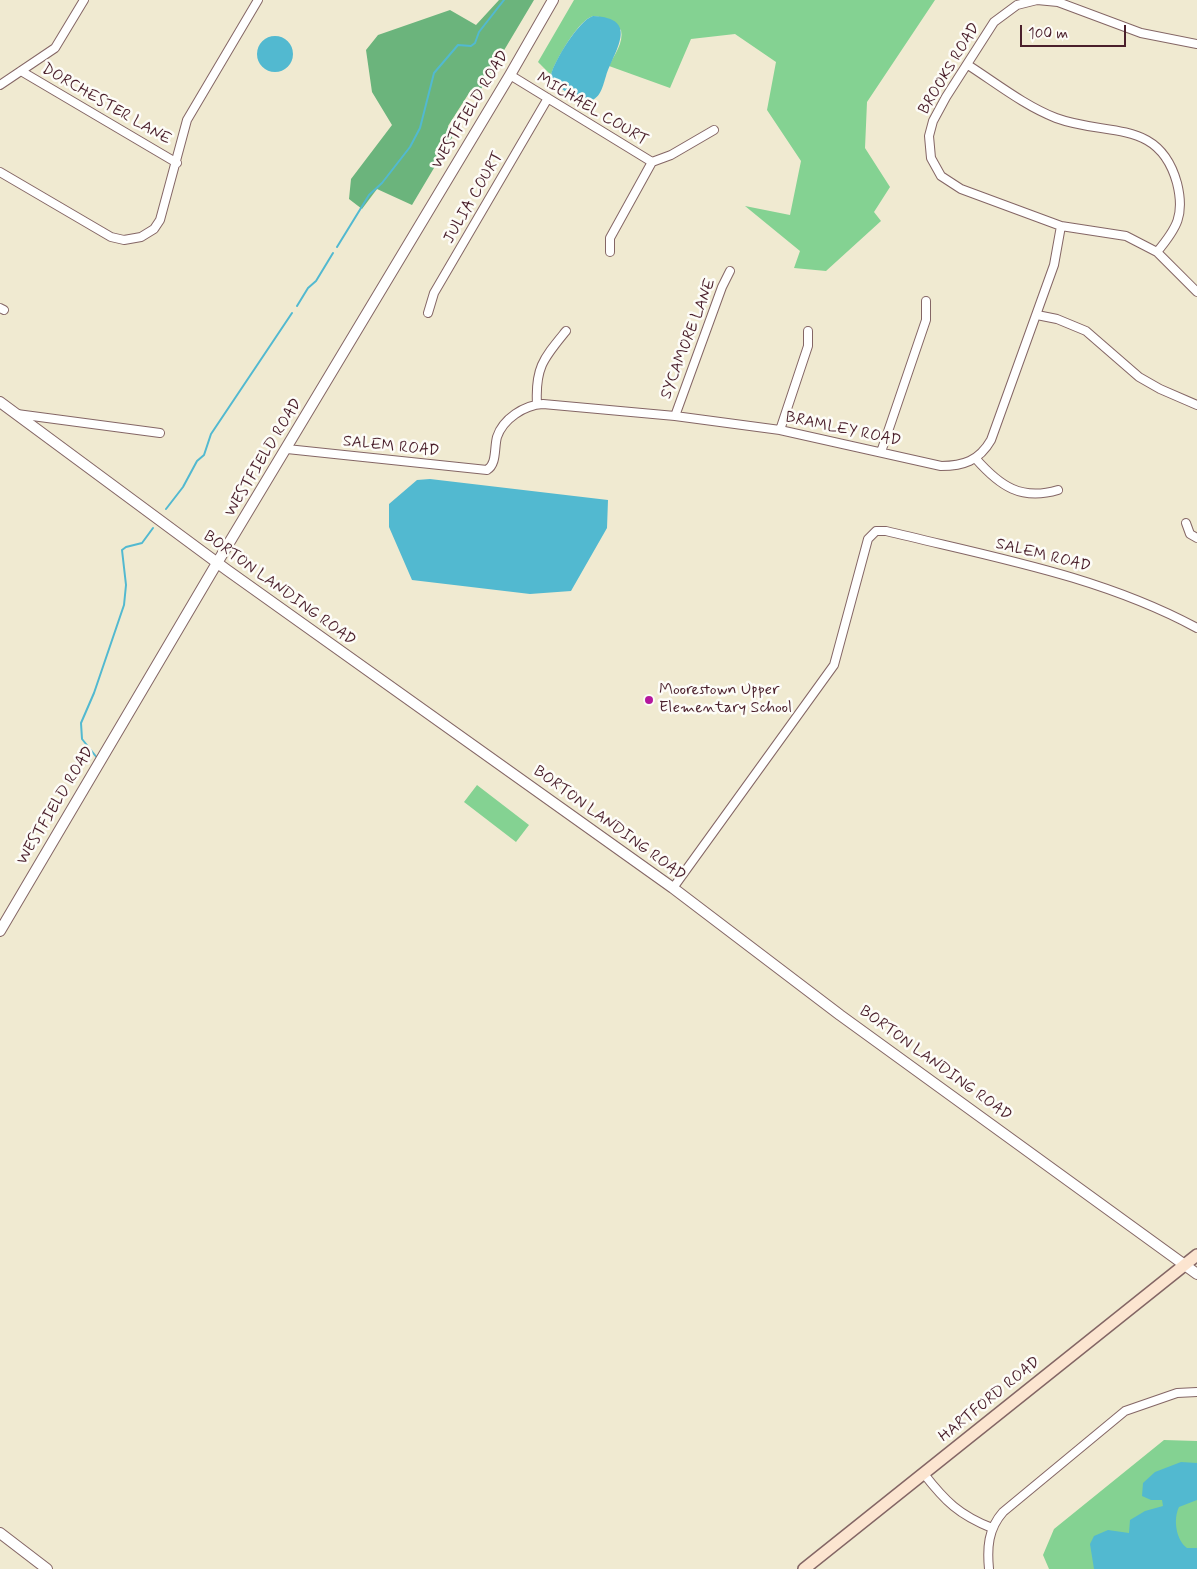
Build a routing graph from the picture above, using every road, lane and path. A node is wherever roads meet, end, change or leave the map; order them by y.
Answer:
1 (84, 0) edge
2 (258, 0) edge
3 (553, 0) edge
4 (1073, 3) edge
5 (1197, 44) edge
6 (968, 65) junction
7 (21, 72) junction
8 (510, 76) junction
9 (0, 85) edge
10 (548, 98) junction
11 (714, 130) dead end
12 (652, 162) junction
13 (177, 163) junction
14 (0, 172) edge
15 (1061, 226) junction
16 (610, 252) dead end
17 (1157, 252) junction
18 (730, 272) dead end
19 (1197, 292) edge
20 (926, 301) dead end
21 (428, 313) dead end
22 (1037, 315) junction
23 (566, 331) dead end
24 (808, 331) dead end
25 (0, 402) edge
26 (537, 404) junction
27 (1197, 405) edge
28 (17, 414) junction
29 (675, 416) junction
30 (780, 430) junction
31 (160, 433) dead end
32 (287, 449) junction
33 (881, 452) junction
34 (976, 458) junction
35 (1058, 490) dead end
36 (1186, 523) dead end
37 (1197, 538) edge
38 (218, 563) junction
39 (1197, 628) edge
40 (673, 888) junction
41 (0, 931) edge
42 (1197, 1255) edge
43 (1185, 1265) junction
44 (1197, 1274) edge
45 (1197, 1392) edge
46 (924, 1474) junction
47 (992, 1528) junction
48 (0, 1533) edge
49 (47, 1569) edge
50 (804, 1569) edge
51 (989, 1569) edge

1 - 7 street
2 - 13 street
3 - 8 street, WESTFIELD ROAD
4 - 5 street, BROOKS ROAD
4 - 6 street, BROOKS ROAD
6 - 15 street, BROOKS ROAD
6 - 17 street
7 - 9 street
7 - 13 street, DORCHESTER LANE
8 - 10 street, MICHAEL COURT
8 - 32 street, WESTFIELD ROAD
10 - 12 street, MICHAEL COURT
10 - 21 street, JULIA COURT
11 - 12 street, MICHAEL COURT
12 - 16 street
13 - 14 street
15 - 17 street, BROOKS ROAD
15 - 22 street
17 - 19 street, BROOKS ROAD
18 - 29 street, SYCAMORE LANE
20 - 33 street
22 - 27 street
22 - 34 street
23 - 26 street
24 - 30 street
25 - 28 street, BORTON LANDING ROAD
26 - 29 street, BRAMLEY ROAD
26 - 32 street, SALEM ROAD
28 - 31 street
28 - 38 street, BORTON LANDING ROAD
29 - 30 street, BRAMLEY ROAD
30 - 33 street, BRAMLEY ROAD
32 - 38 street, WESTFIELD ROAD
33 - 34 street, BRAMLEY ROAD
34 - 35 street
36 - 37 street
38 - 40 street, BORTON LANDING ROAD
38 - 41 street, WESTFIELD ROAD
39 - 40 street, SALEM ROAD
40 - 43 street, BORTON LANDING ROAD
42 - 43 main road, HARTFORD ROAD
43 - 44 street, BORTON LANDING ROAD
43 - 46 main road, HARTFORD ROAD
45 - 47 street
46 - 47 street
46 - 50 main road, HARTFORD ROAD
47 - 51 street
48 - 49 street

